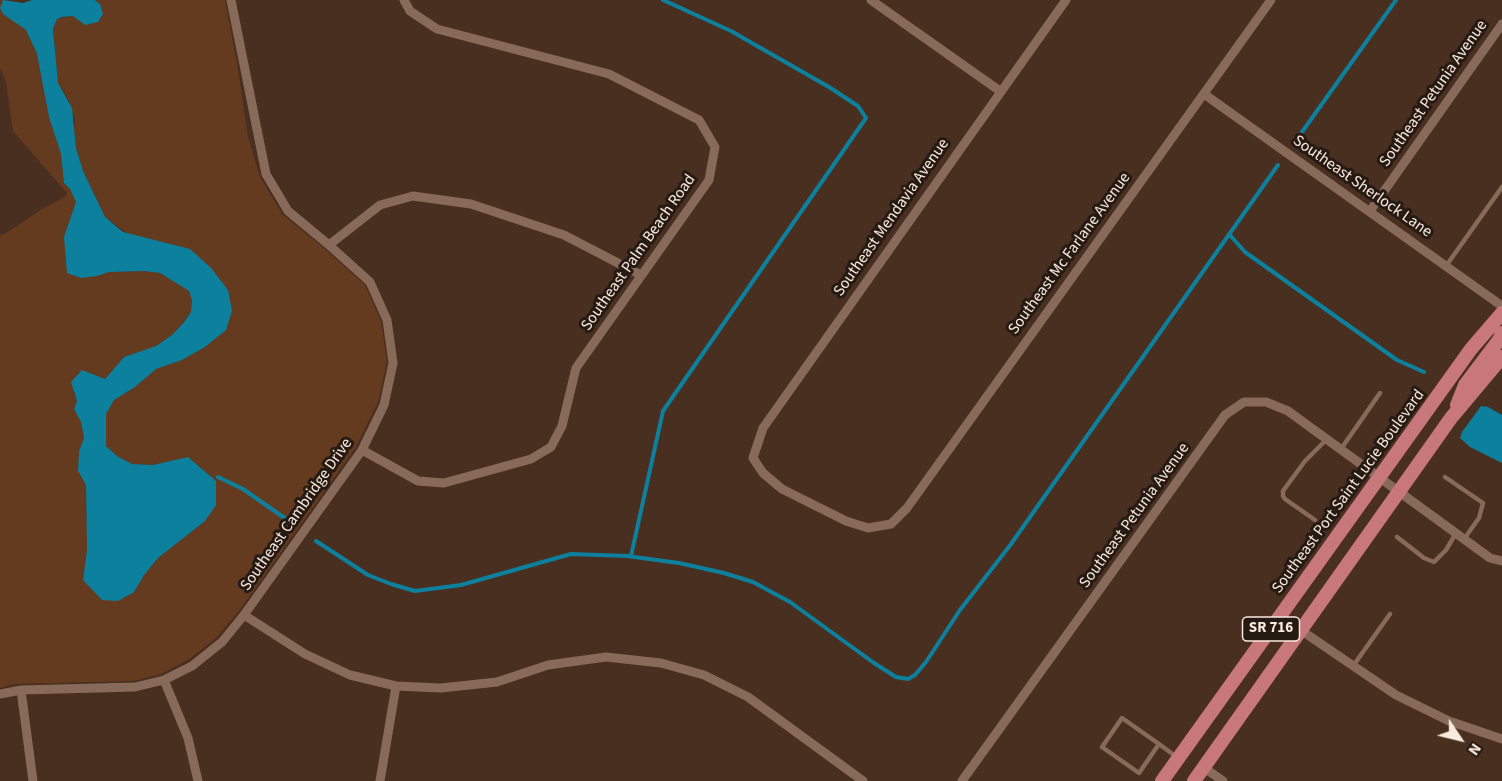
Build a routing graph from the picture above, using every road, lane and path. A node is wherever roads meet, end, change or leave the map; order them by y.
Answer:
1 (231, 0) edge
2 (404, 0) edge
3 (871, 0) edge
4 (1066, 0) edge
5 (1271, 0) edge
6 (1502, 24) edge
7 (1000, 91) junction
8 (1204, 94) junction
9 (1502, 187) edge
10 (1370, 211) junction
11 (329, 244) junction
12 (1446, 266) junction
13 (640, 275) junction
14 (1502, 306) edge
15 (1502, 313) edge
16 (1502, 333) edge
17 (1502, 357) edge
18 (1380, 393) dead end
19 (1451, 418) junction
20 (1327, 439) junction
21 (1341, 449) junction
22 (362, 450) junction
23 (1380, 477) junction
24 (1445, 477) dead end
25 (1400, 492) junction
26 (1315, 520) dead end
27 (891, 524) joint
28 (1460, 536) junction
29 (1397, 537) dead end
30 (1502, 561) edge
31 (1389, 614) dead end
32 (244, 615) junction
33 (1302, 631) junction
34 (1353, 666) junction
35 (164, 680) junction
36 (396, 686) junction
37 (21, 690) junction
38 (0, 694) edge
39 (1502, 739) edge
40 (1159, 744) junction
41 (1178, 758) junction
42 (1203, 767) junction
43 (33, 781) edge
44 (198, 781) edge
45 (380, 781) edge
46 (863, 781) edge
47 (962, 781) edge
48 (1162, 781) edge
49 (1194, 781) edge
50 (1223, 781) edge

1 - 11 street, Southeast Cambridge Drive
2 - 13 street, Southeast Palm Beach Road
3 - 7 street
4 - 7 street, Southeast Mendavia Avenue
5 - 8 street, Southeast Mc Farlane Avenue
6 - 10 street, Southeast Petunia Avenue
7 - 27 street, Southeast Mendavia Avenue
8 - 10 street, Southeast Sherlock Lane
8 - 27 street, Southeast Mc Farlane Avenue
9 - 12 lane
10 - 12 street, Southeast Sherlock Lane
11 - 13 street
11 - 22 street, Southeast Cambridge Drive
12 - 14 street, Southeast Sherlock Lane
13 - 22 street, Southeast Palm Beach Road
15 - 23 main road, Southeast Port Saint Lucie Boulevard / SR 716
16 - 19 main road
17 - 19 main road, SR 716
18 - 21 lane
19 - 25 main road, SR 716
20 - 21 street, Southeast Petunia Avenue
20 - 26 lane
20 - 47 street, Southeast Petunia Avenue
21 - 23 street, Southeast Petunia Avenue
22 - 32 street, Southeast Cambridge Drive
23 - 25 street, Southeast Petunia Avenue
23 - 41 main road, Southeast Port Saint Lucie Boulevard / SR 716
24 - 28 lane
25 - 28 street, Southeast Petunia Avenue
25 - 33 main road, SR 716
28 - 29 lane
28 - 30 street, Southeast Petunia Avenue
31 - 34 lane
32 - 35 street, Southeast Cambridge Drive
32 - 36 street
33 - 34 street
33 - 42 main road, SR 716
34 - 39 street
35 - 37 street, Southeast Cambridge Drive
35 - 44 street
36 - 45 street
36 - 46 street
37 - 38 street, Southeast Cambridge Drive
37 - 43 street
40 - 40 lane
40 - 41 lane
41 - 48 main road, Southeast Port Saint Lucie Boulevard / SR 716
42 - 49 main road, SR 716
42 - 50 street

